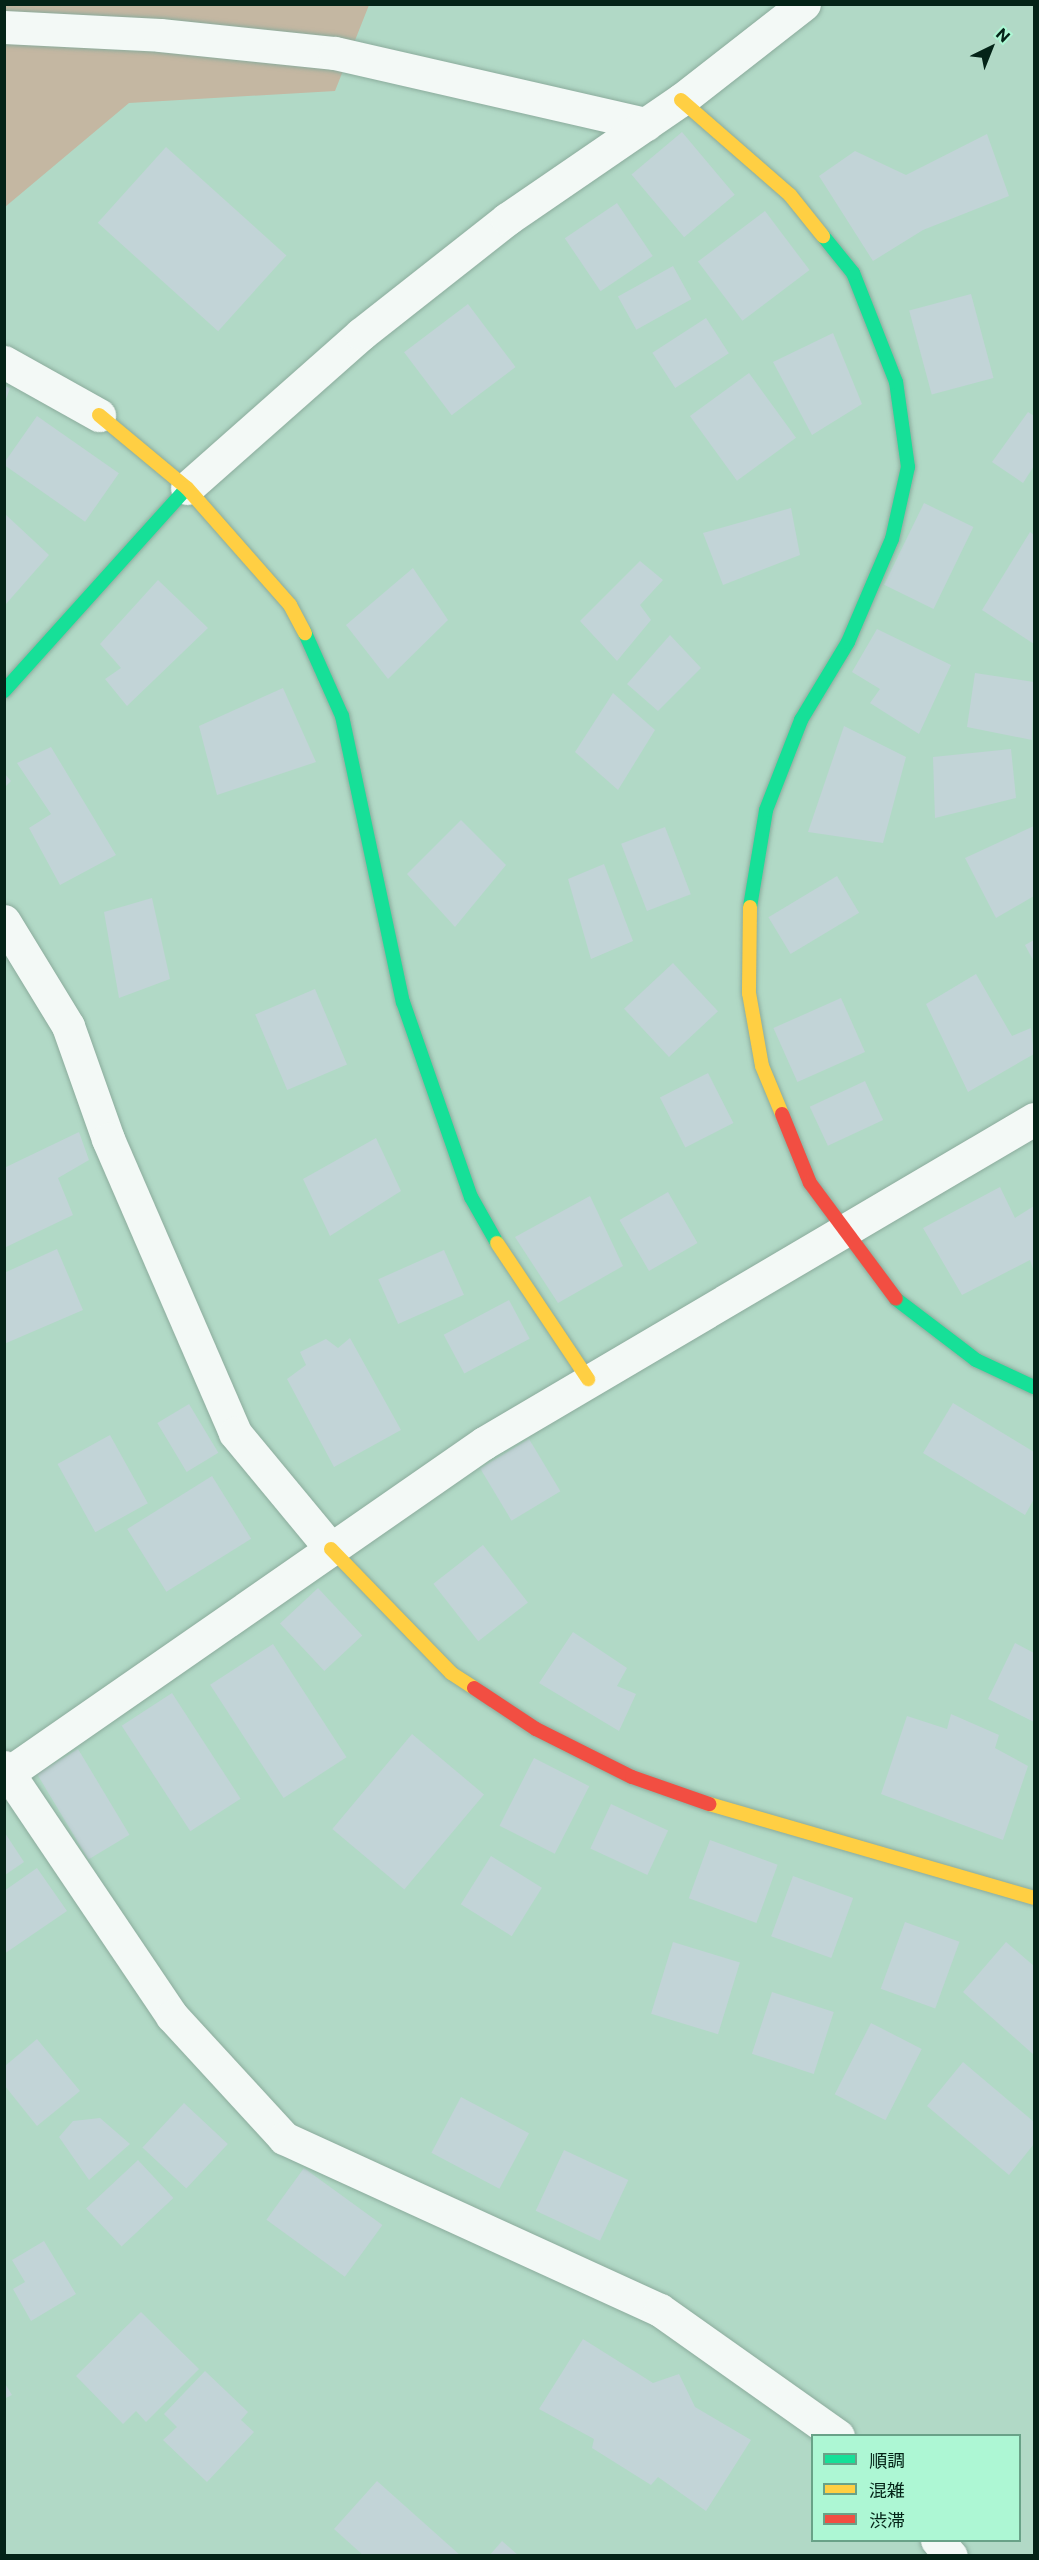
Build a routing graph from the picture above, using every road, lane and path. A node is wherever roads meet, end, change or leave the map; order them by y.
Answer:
1 (804, 4) edge
2 (4, 27) edge
3 (681, 100) junction
4 (646, 124) junction
5 (4, 362) edge
6 (99, 415) joint
7 (188, 488) junction
8 (4, 691) edge
9 (4, 921) edge
10 (1035, 1119) edge
11 (840, 1230) junction
12 (588, 1379) junction
13 (1035, 1387) edge
14 (331, 1549) junction
15 (6, 1772) edge
16 (1035, 1898) edge
17 (835, 2434) edge
18 (938, 2542) edge
19 (951, 2556) edge

1 - 3 street
2 - 4 street
3 - 4 street
3 - 11 street
4 - 7 street
5 - 6 street
6 - 7 street
7 - 8 street
7 - 12 street
9 - 14 street
10 - 11 street
11 - 12 street
11 - 13 street
12 - 14 street
14 - 15 street
14 - 16 street
15 - 17 street
18 - 19 street

